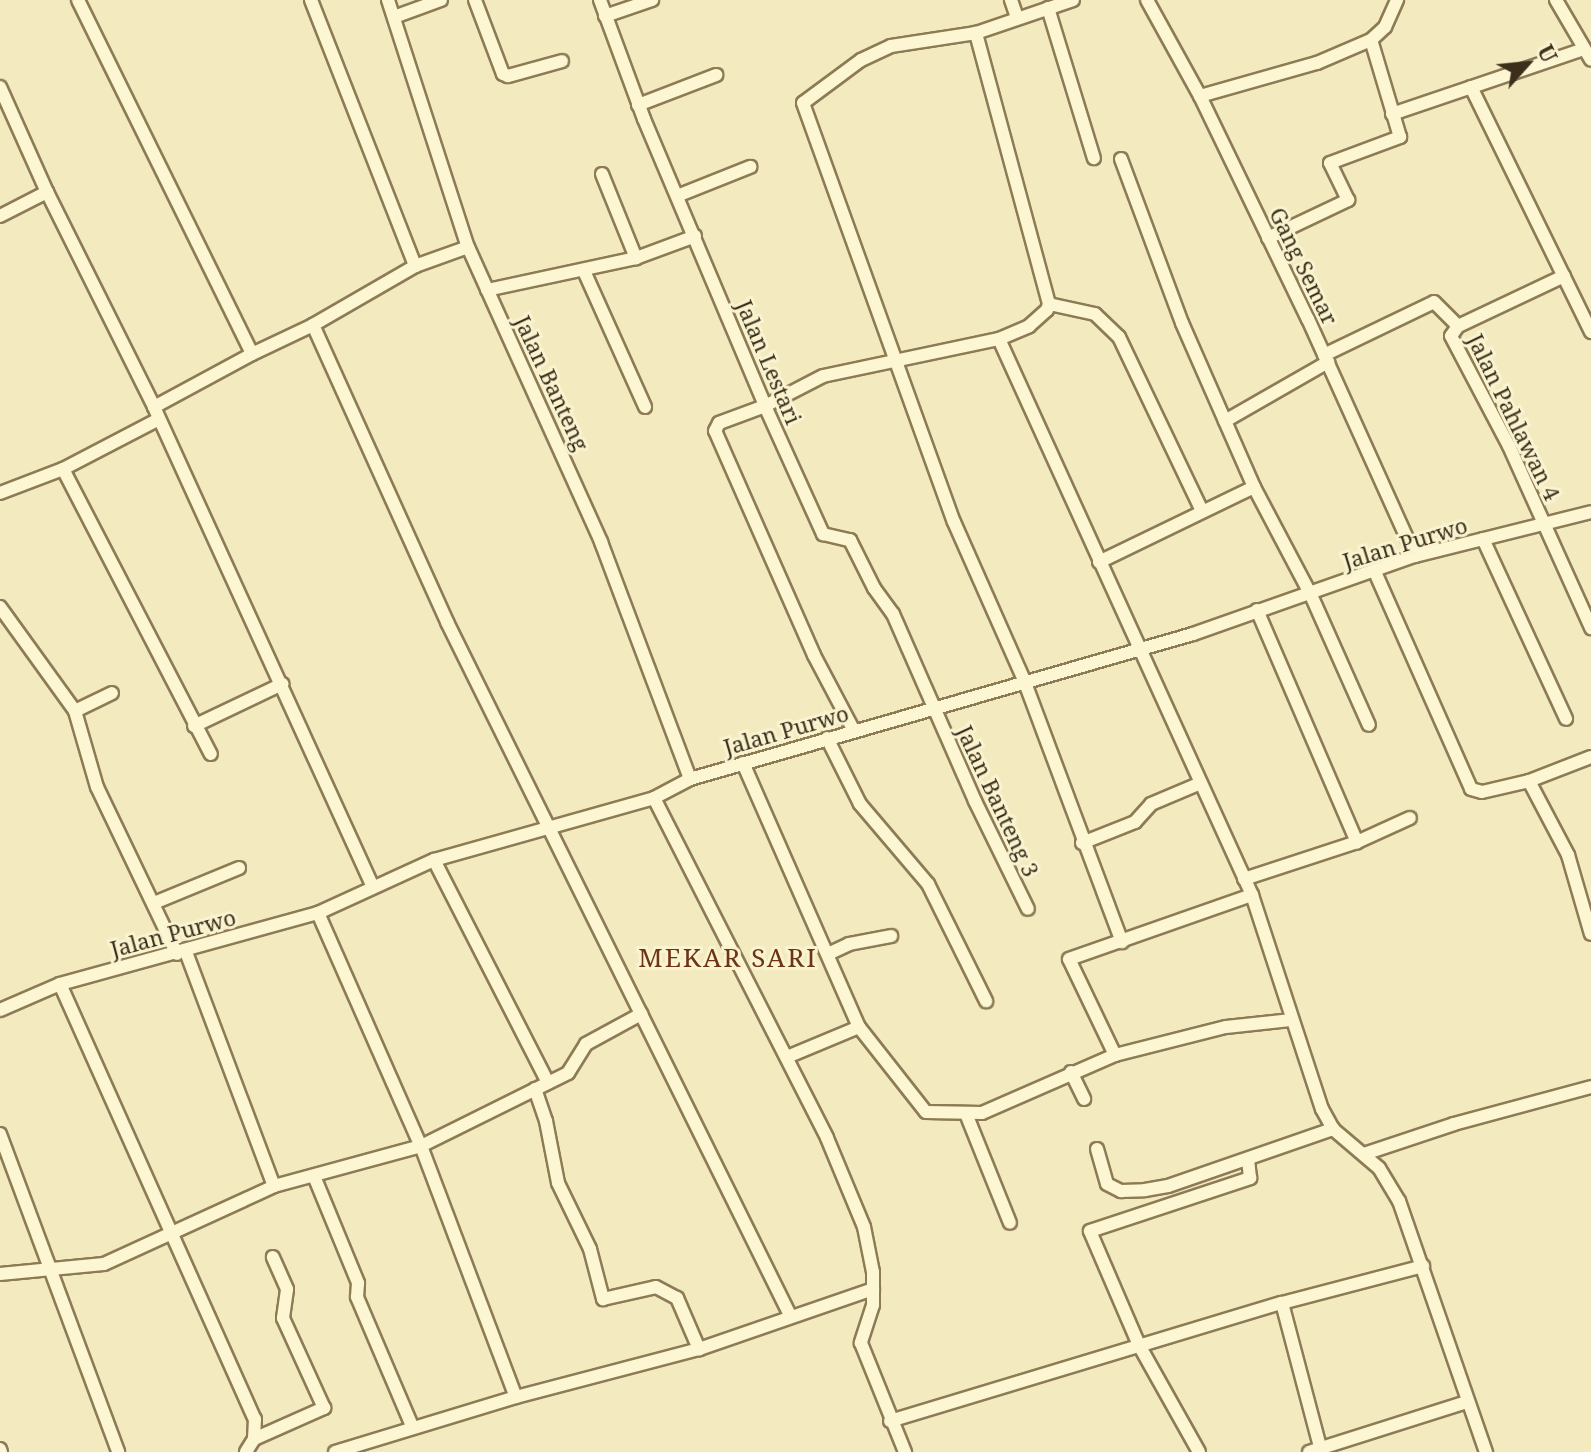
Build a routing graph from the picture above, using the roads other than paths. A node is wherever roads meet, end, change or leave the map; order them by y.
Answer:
1 (78, 0) edge
2 (311, 0) edge
3 (388, 0) edge
4 (441, 0) edge
5 (475, 0) edge
6 (600, 0) edge
7 (652, 0) edge
8 (1011, 0) edge
9 (1073, 0) edge
10 (1147, 0) edge
11 (1397, 0) edge
12 (1556, 0) edge
13 (1048, 8) junction
14 (605, 16) junction
15 (394, 17) junction
16 (1017, 17) junction
17 (976, 33) junction
18 (1371, 40) junction
19 (1588, 54) edge
20 (562, 61) dead end
21 (716, 75) dead end
22 (0, 87) edge
23 (1471, 87) junction
24 (1200, 96) junction
25 (638, 105) junction
26 (1392, 114) junction
27 (1094, 158) dead end
28 (1121, 159) dead end
29 (750, 167) dead end
30 (602, 174) dead end
31 (47, 192) junction
32 (677, 196) junction
33 (0, 216) edge
34 (695, 236) junction
35 (1268, 238) junction
36 (468, 247) junction
37 (636, 258) junction
38 (415, 266) junction
39 (584, 271) junction
40 (1564, 276) junction
41 (487, 290) junction
42 (1049, 304) junction
43 (313, 325) junction
44 (1456, 327) junction
45 (1591, 332) edge
46 (999, 339) junction
47 (252, 354) junction
48 (1326, 358) junction
49 (893, 360) junction
50 (765, 406) junction
51 (645, 407) dead end
52 (156, 413) junction
53 (1225, 421) junction
54 (63, 469) junction
55 (1254, 487) junction
56 (0, 493) edge
57 (1202, 511) junction
58 (1591, 512) edge
59 (1543, 523) junction
60 (1483, 539) junction
61 (1415, 556) junction
62 (1099, 562) junction
63 (1375, 572) junction
64 (1311, 595) junction
65 (0, 607) edge
66 (1257, 610) junction
67 (1591, 628) edge
68 (1141, 650) junction
69 (1024, 680) junction
70 (282, 684) junction
71 (112, 693) dead end
72 (934, 710) junction
73 (75, 711) junction
74 (1566, 719) dead end
75 (1369, 725) dead end
76 (194, 726) junction
77 (854, 731) junction
78 (827, 738) junction
79 (211, 754) dead end
80 (1591, 757) edge
81 (743, 763) junction
82 (690, 779) junction
83 (1529, 781) junction
84 (1201, 783) junction
85 (654, 798) junction
86 (1410, 818) dead end
87 (549, 828) junction
88 (1357, 842) junction
89 (1082, 843) junction
90 (434, 860) junction
91 (239, 868) dead end
92 (1244, 879) junction
93 (372, 885) junction
94 (1252, 895) junction
95 (154, 903) junction
96 (1028, 909) dead end
97 (318, 913) junction
98 (1591, 934) edge
99 (891, 936) dead end
100 (1122, 942) junction
101 (182, 953) junction
102 (828, 954) junction
103 (60, 984) junction
104 (986, 1001) dead end
105 (1, 1007) edge
106 (641, 1014) junction
107 (1292, 1020) junction
108 (859, 1027) junction
109 (1115, 1055) junction
110 (787, 1057) junction
111 (1071, 1072) junction
112 (548, 1083) junction
113 (1591, 1087) edge
114 (535, 1089) junction
115 (1084, 1099) dead end
116 (967, 1116) junction
117 (1333, 1129) junction
118 (0, 1134) edge
119 (421, 1146) junction
120 (1097, 1149) dead end
121 (1364, 1154) junction
122 (1248, 1159) junction
123 (314, 1176) junction
124 (274, 1186) junction
125 (1010, 1223) dead end
126 (172, 1232) junction
127 (273, 1257) dead end
128 (1423, 1266) junction
129 (52, 1272) junction
130 (0, 1274) edge
131 (873, 1289) junction
132 (1282, 1303) junction
133 (790, 1315) junction
134 (1139, 1345) junction
135 (699, 1349) junction
136 (516, 1397) junction
137 (1467, 1402) junction
138 (890, 1421) junction
139 (413, 1428) junction
140 (254, 1439) junction
141 (1314, 1450) edge
142 (118, 1452) edge
143 (246, 1452) edge
144 (335, 1452) edge
145 (905, 1452) edge
146 (1199, 1452) edge
147 (1486, 1452) edge

1 - 47 street
2 - 38 street
3 - 15 street, Jalan Banteng
4 - 15 street
5 - 20 street
6 - 14 street, Jalan Lestari
7 - 14 street
8 - 16 street
9 - 13 street
10 - 24 street, Gang Semar
11 - 18 street
12 - 19 street
13 - 16 street
13 - 27 street
14 - 25 street, Jalan Lestari
15 - 36 street, Jalan Banteng
16 - 17 street
17 - 42 street
17 - 49 street
18 - 24 street
18 - 26 street
19 - 23 street
21 - 25 street
22 - 31 street
23 - 26 street
23 - 40 street
24 - 35 street, Gang Semar
25 - 32 street, Jalan Lestari
26 - 35 street
28 - 53 street
29 - 32 street
30 - 37 street
31 - 33 street
31 - 52 street
32 - 34 street, Jalan Lestari
34 - 37 street
34 - 50 street, Jalan Lestari
35 - 48 street, Gang Semar
36 - 38 street
36 - 41 street, Jalan Banteng
37 - 39 street
38 - 43 street
39 - 41 street
39 - 51 street
40 - 44 street
40 - 45 street
41 - 82 street, Jalan Banteng
42 - 46 street
42 - 57 street
43 - 47 street
43 - 87 street
44 - 48 street
44 - 59 street, Jalan Pahlawan 4
46 - 49 street
46 - 62 street
47 - 52 street
48 - 53 street
48 - 61 street, Gang Semar
49 - 50 street
49 - 69 street
50 - 72 street, Jalan Lestari
50 - 77 street
52 - 54 street
52 - 70 street
53 - 55 street
54 - 56 street
54 - 76 street
55 - 57 street
55 - 64 street
57 - 62 street
58 - 59 street, Jalan Purwo
59 - 60 street, Jalan Purwo
59 - 67 street, Jalan Pahlawan 4
60 - 61 street, Jalan Purwo
60 - 74 street
61 - 63 street, Jalan Purwo
62 - 68 street
63 - 64 street, Jalan Purwo
63 - 83 street
64 - 66 street, Jalan Purwo
64 - 75 street
65 - 73 street
66 - 68 street, Jalan Purwo
66 - 88 street
68 - 69 street, Jalan Purwo
68 - 84 street
69 - 72 street, Jalan Purwo
69 - 89 street
70 - 76 street
70 - 93 street
71 - 73 street
72 - 77 street, Jalan Purwo
72 - 96 street, Jalan Banteng 3
73 - 95 street
76 - 79 street
77 - 78 street, Jalan Purwo
78 - 81 street, Jalan Purwo
78 - 104 street
80 - 83 street
81 - 82 street, Jalan Purwo
81 - 102 street
82 - 85 street, Jalan Purwo
83 - 98 street
84 - 89 street
84 - 92 street
85 - 87 street, Jalan Purwo
85 - 110 street
86 - 88 street
87 - 90 street, Jalan Purwo
87 - 106 street
88 - 92 street
89 - 100 street
90 - 93 street, Jalan Purwo
90 - 112 street
91 - 95 street
92 - 94 street
93 - 97 street, Jalan Purwo
94 - 100 street
94 - 107 street
95 - 101 street
97 - 101 street, Jalan Purwo
97 - 119 street
99 - 102 street
100 - 109 street
101 - 103 street, Jalan Purwo
101 - 124 street
102 - 108 street
103 - 105 street, Jalan Purwo
103 - 126 street
106 - 112 street
106 - 133 street
107 - 109 street
107 - 117 street
108 - 110 street
108 - 116 street
109 - 111 street
110 - 131 street
111 - 115 street
111 - 116 street
112 - 114 street
113 - 121 street
114 - 119 street
114 - 135 street
116 - 125 street
117 - 121 street
117 - 122 street
118 - 129 street
119 - 123 street
119 - 136 street
120 - 122 street
121 - 128 street
122 - 134 street
123 - 124 street
123 - 139 street
124 - 126 street
126 - 129 street
126 - 140 street
127 - 140 street
128 - 132 street
128 - 137 street
129 - 130 street
129 - 142 street
131 - 133 street
131 - 138 street
132 - 134 street
132 - 141 street
133 - 135 street
134 - 138 street
134 - 146 street
135 - 136 street
136 - 139 street
137 - 141 street
137 - 147 street
138 - 145 street
139 - 144 street
140 - 143 street

